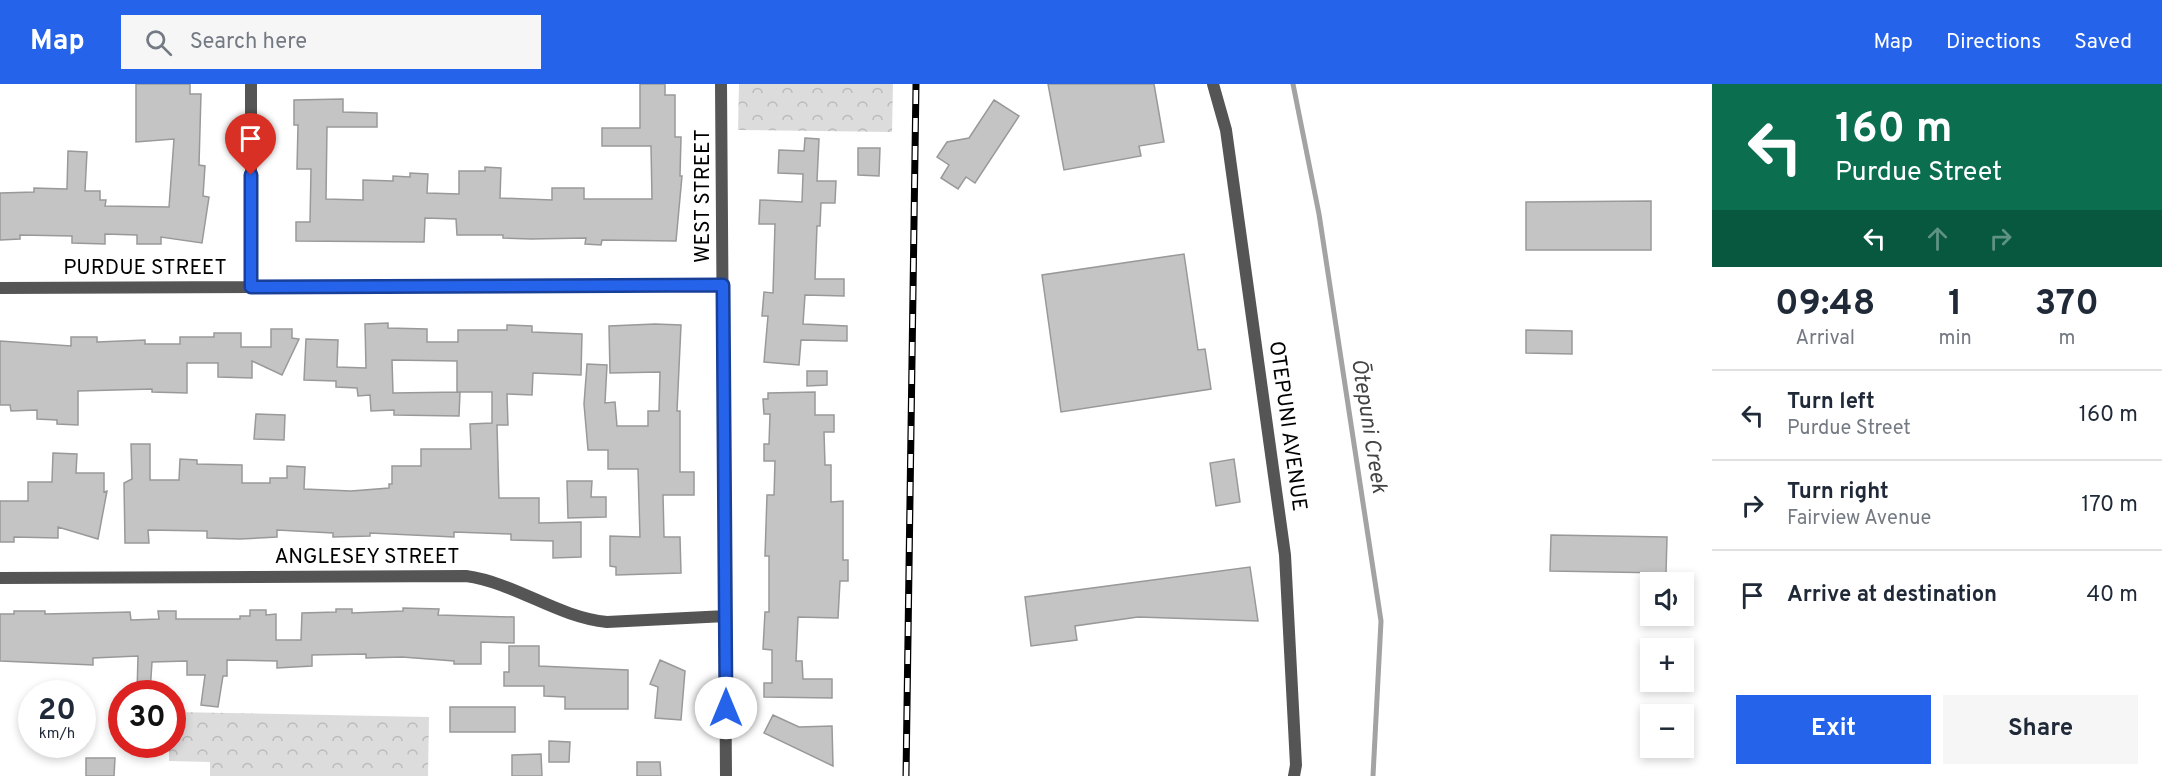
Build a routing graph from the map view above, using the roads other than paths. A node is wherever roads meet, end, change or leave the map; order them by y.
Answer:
1 (251, 84) edge
2 (721, 84) edge
3 (1214, 84) edge
4 (723, 285) junction
5 (251, 287) junction
6 (0, 288) edge
7 (0, 578) edge
8 (726, 616) junction
9 (726, 776) edge
10 (1294, 776) edge

1 - 5 street
2 - 4 street, WEST STREET
3 - 10 street, OTEPUNI AVENUE
4 - 5 street, PURDUE STREET
4 - 8 street, WEST STREET
5 - 6 street, PURDUE STREET
7 - 8 street, ANGLESEY STREET
8 - 9 street, WEST STREET

